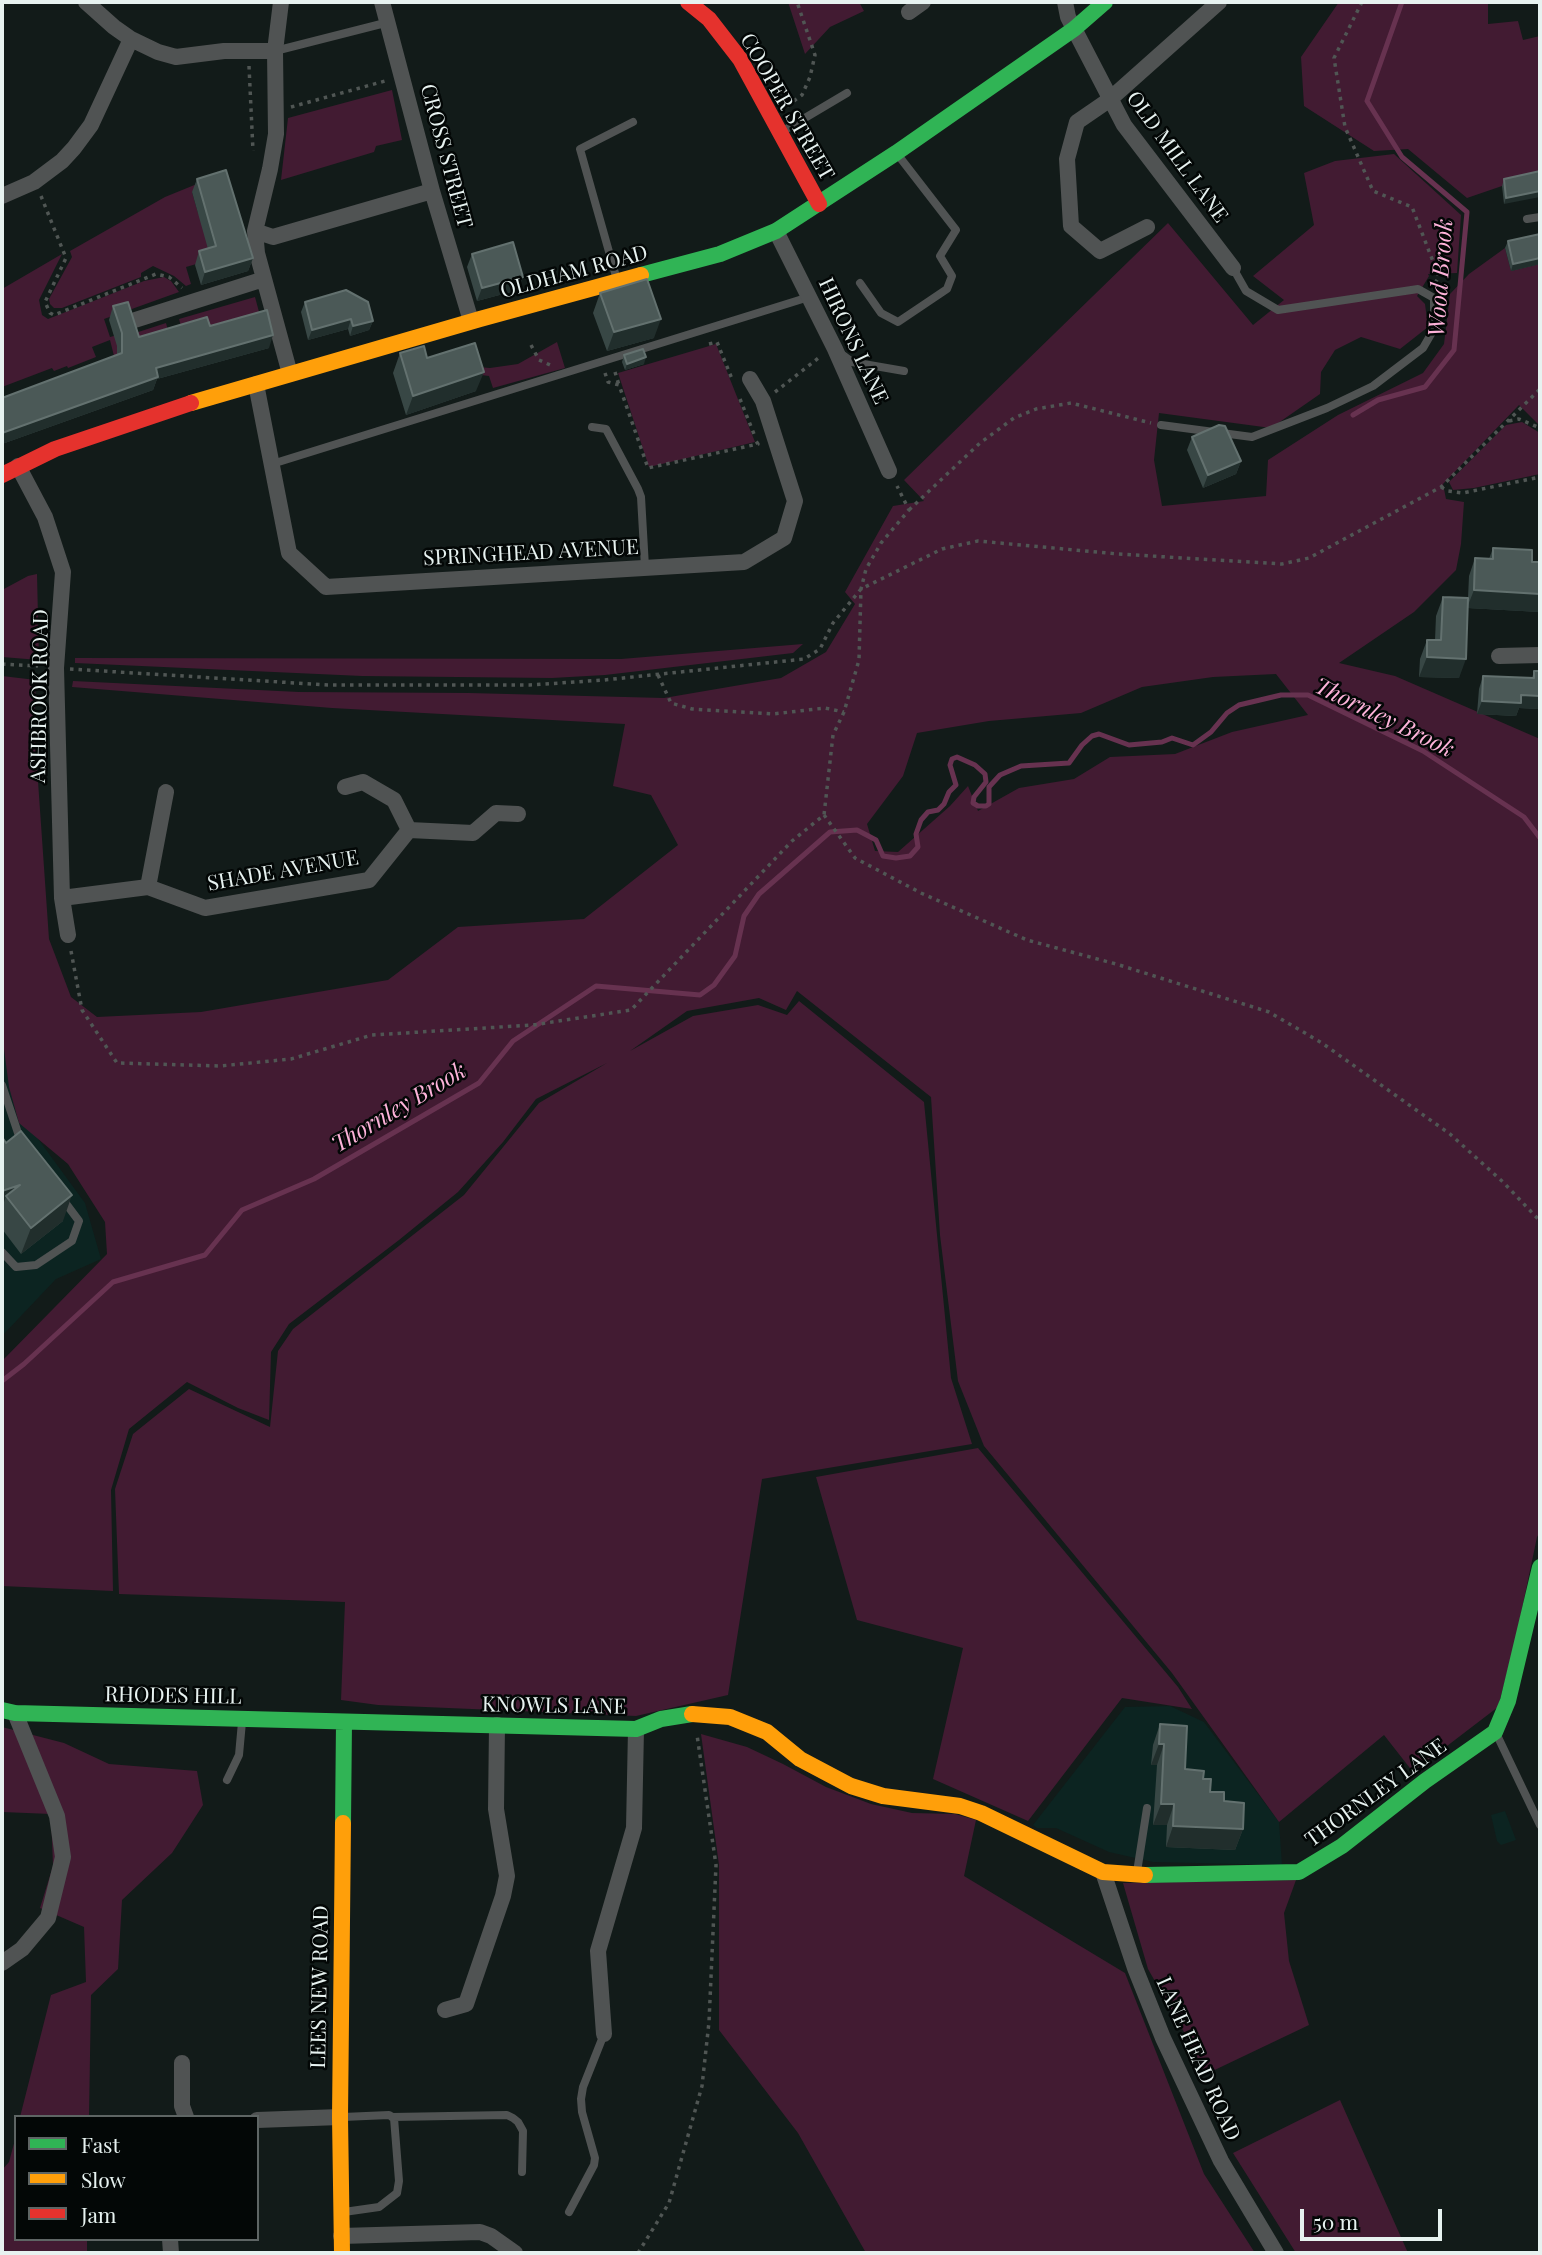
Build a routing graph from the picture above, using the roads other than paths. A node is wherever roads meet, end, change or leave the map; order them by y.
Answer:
1 (86, 2) edge
2 (281, 2) edge
3 (382, 2) edge
4 (688, 2) edge
5 (923, 2) edge
6 (1065, 2) edge
7 (1105, 2) edge
8 (1219, 2) edge
9 (909, 12) dead end
10 (389, 22) junction
11 (1074, 29) junction
12 (131, 39) junction
13 (275, 51) junction
14 (847, 93) dead end
15 (1110, 100) junction
16 (633, 122) dead end
17 (780, 133) junction
18 (896, 152) junction
19 (432, 191) junction
20 (2, 196) edge
21 (819, 204) junction
22 (1540, 217) edge
23 (1527, 219) dead end
24 (1147, 227) dead end
25 (255, 231) junction
26 (776, 231) junction
27 (1233, 268) joint
28 (264, 279) junction
29 (617, 281) junction
30 (860, 283) dead end
31 (809, 297) junction
32 (135, 320) edge
33 (471, 321) junction
34 (835, 347) junction
35 (904, 371) dead end
36 (290, 374) junction
37 (750, 379) dead end
38 (256, 384) junction
39 (1161, 425) road end
40 (592, 427) dead end
41 (272, 464) junction
42 (18, 466) junction
43 (889, 471) road end
44 (2, 475) edge
45 (645, 567) junction
46 (1540, 655) edge
47 (1499, 656) dead end
48 (345, 787) dead end
49 (166, 792) dead end
50 (518, 814) dead end
51 (409, 830) junction
52 (148, 887) junction
53 (62, 898) junction
54 (68, 935) road end
55 (2, 1085) edge
56 (26, 1149) edge
57 (56, 1190) edge
58 (2, 1252) edge
59 (1540, 1567) edge
60 (9, 1712) edge
61 (242, 1719) junction
62 (344, 1722) junction
63 (497, 1725) junction
64 (636, 1729) junction
65 (1495, 1732) junction
66 (227, 1780) dead end
67 (1147, 1808) dead end
68 (1540, 1825) edge
69 (1103, 1872) junction
70 (1137, 1875) junction
71 (2, 1963) edge
72 (445, 2010) dead end
73 (604, 2034) joint
74 (182, 2063) dead end
75 (185, 2115) edge
76 (340, 2117) junction
77 (392, 2117) junction
78 (259, 2120) edge
79 (522, 2172) dead end
80 (341, 2212) junction
81 (569, 2212) dead end
82 (341, 2236) junction
83 (342, 2253) edge
84 (515, 2253) edge
85 (1276, 2253) edge

1 - 12 street
2 - 13 street
3 - 10 street, CROSS STREET
4 - 17 street, COOPER STREET
5 - 9 street
6 - 11 street, OLD MILL LANE
7 - 11 street, OLDHAM ROAD
8 - 15 street
10 - 13 lane
10 - 19 street, CROSS STREET
11 - 15 street, OLD MILL LANE
11 - 18 street, OLDHAM ROAD
12 - 13 street
12 - 20 street
13 - 25 street
14 - 17 lane
15 - 24 street
15 - 27 street, OLD MILL LANE
16 - 29 lane
17 - 21 street, COOPER STREET
18 - 21 street, OLDHAM ROAD
18 - 30 lane
19 - 25 street
19 - 33 street, CROSS STREET
21 - 26 street, OLDHAM ROAD
22 - 23 lane
25 - 28 street
26 - 29 street, OLDHAM ROAD
26 - 31 street, HIRONS LANE
27 - 39 lane
28 - 32 street
28 - 36 street
29 - 33 street, OLDHAM ROAD
31 - 34 street, HIRONS LANE
31 - 41 lane
33 - 36 street, OLDHAM ROAD
34 - 35 lane
34 - 43 street, HIRONS LANE
36 - 38 street, OLDHAM ROAD
37 - 45 street, SPRINGHEAD AVENUE
38 - 41 street, SPRINGHEAD AVENUE
38 - 42 street, OLDHAM ROAD
40 - 45 lane
41 - 45 street, SPRINGHEAD AVENUE
42 - 44 street, OLDHAM ROAD
42 - 53 street, ASHBROOK ROAD
46 - 47 street
48 - 51 street
49 - 52 street
50 - 51 street
51 - 52 street, SHADE AVENUE
52 - 53 street, SHADE AVENUE
53 - 54 street, ASHBROOK ROAD
55 - 56 lane
57 - 58 lane
59 - 65 street
60 - 61 street, RHODES HILL
60 - 71 street
61 - 62 street, RHODES HILL
61 - 66 lane
62 - 63 street, KNOWLS LANE
62 - 76 street, LEES NEW ROAD
63 - 64 street, KNOWLS LANE
63 - 72 street
64 - 69 street, KNOWLS LANE
64 - 73 street
65 - 68 lane
65 - 70 street, THORNLEY LANE
67 - 70 lane
69 - 70 street, THORNLEY LANE
69 - 85 street, LANE HEAD ROAD
73 - 81 lane
74 - 75 street
76 - 77 lane
76 - 78 street
76 - 80 street, LEES NEW ROAD
77 - 79 lane
77 - 80 lane
80 - 82 street, LEES NEW ROAD
82 - 83 street, LEES NEW ROAD
82 - 84 street

